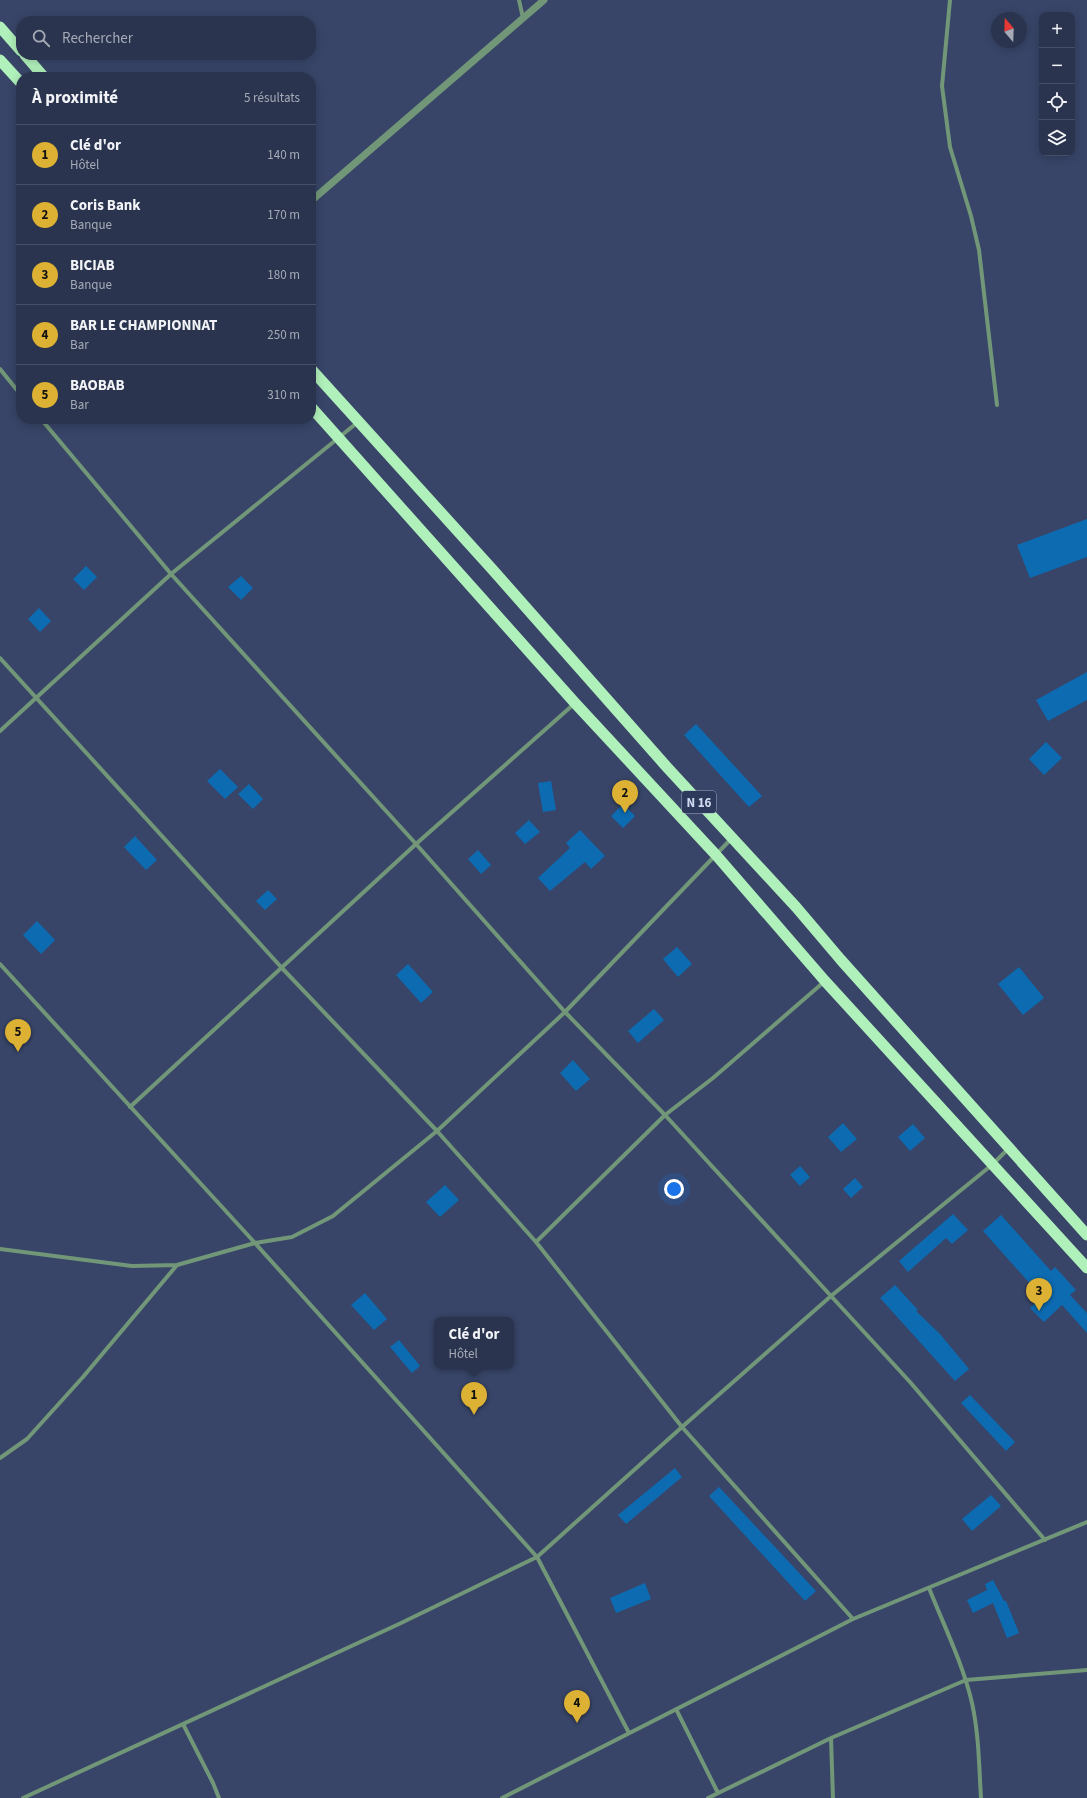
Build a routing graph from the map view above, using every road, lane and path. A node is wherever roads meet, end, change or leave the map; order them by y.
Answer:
1 (519, 0) edge
2 (544, 0) edge
3 (950, 0) edge
4 (523, 18) junction
5 (0, 27) edge
6 (16, 45) edge
7 (0, 60) edge
8 (29, 60) edge
9 (40, 72) edge
10 (16, 78) edge
11 (316, 197) edge
12 (0, 369) edge
13 (316, 375) edge
14 (16, 388) edge
15 (997, 404) dead end
16 (316, 413) edge
17 (359, 421) junction
18 (45, 424) edge
19 (339, 438) junction
20 (171, 574) junction
21 (0, 658) edge
22 (36, 698) junction
23 (575, 703) junction
24 (0, 731) edge
25 (733, 838) junction
26 (416, 844) junction
27 (716, 855) junction
28 (0, 964) edge
29 (281, 967) junction
30 (825, 981) junction
31 (565, 1012) junction
32 (130, 1107) junction
33 (665, 1115) junction
34 (437, 1131) junction
35 (1010, 1147) junction
36 (993, 1164) junction
37 (1087, 1235) edge
38 (536, 1242) junction
39 (255, 1243) junction
40 (0, 1249) edge
41 (177, 1265) junction
42 (1087, 1268) edge
43 (831, 1296) junction
44 (682, 1427) junction
45 (0, 1458) edge
46 (1087, 1522) edge
47 (1045, 1540) junction
48 (538, 1557) junction
49 (929, 1588) junction
50 (853, 1619) junction
51 (1087, 1670) edge
52 (966, 1680) junction
53 (676, 1709) junction
54 (183, 1724) junction
55 (629, 1733) junction
56 (831, 1738) junction
57 (718, 1794) junction
58 (23, 1798) edge
59 (219, 1798) edge
60 (502, 1798) edge
61 (708, 1798) edge
62 (833, 1798) edge
63 (981, 1798) edge

1 - 4 street
2 - 4 street
3 - 15 street
4 - 11 street
5 - 6 highway
7 - 10 highway
8 - 9 highway
12 - 14 street
13 - 17 highway, N 16
16 - 19 highway, N 16
17 - 19 street
17 - 25 highway, N 16
18 - 20 street
19 - 20 street
19 - 23 highway, N 16
20 - 22 street
20 - 26 street
21 - 22 street
22 - 24 street
22 - 29 street
23 - 26 street
23 - 27 highway, N 16
25 - 27 street
25 - 35 highway, N 16
26 - 29 street
26 - 31 street
27 - 30 highway, N 16
27 - 31 street
28 - 32 street
29 - 32 street
29 - 34 street
30 - 33 street
30 - 36 highway, N 16
31 - 33 street
31 - 34 street
32 - 39 street
33 - 38 street
33 - 43 street
34 - 38 street
34 - 39 street
35 - 36 street
35 - 37 highway, N 16
36 - 42 highway, N 16
36 - 43 street
38 - 44 street
39 - 41 street
39 - 48 street
40 - 41 street
41 - 45 street
43 - 44 street
43 - 47 street
44 - 48 street
44 - 50 street
46 - 47 street
47 - 49 street
48 - 54 street
48 - 55 street
49 - 50 street
49 - 52 street
50 - 53 street
51 - 52 street
52 - 56 street
52 - 63 street
53 - 55 street
53 - 57 street
54 - 58 street
54 - 59 street
55 - 60 street
56 - 57 street
56 - 62 street
57 - 61 street

